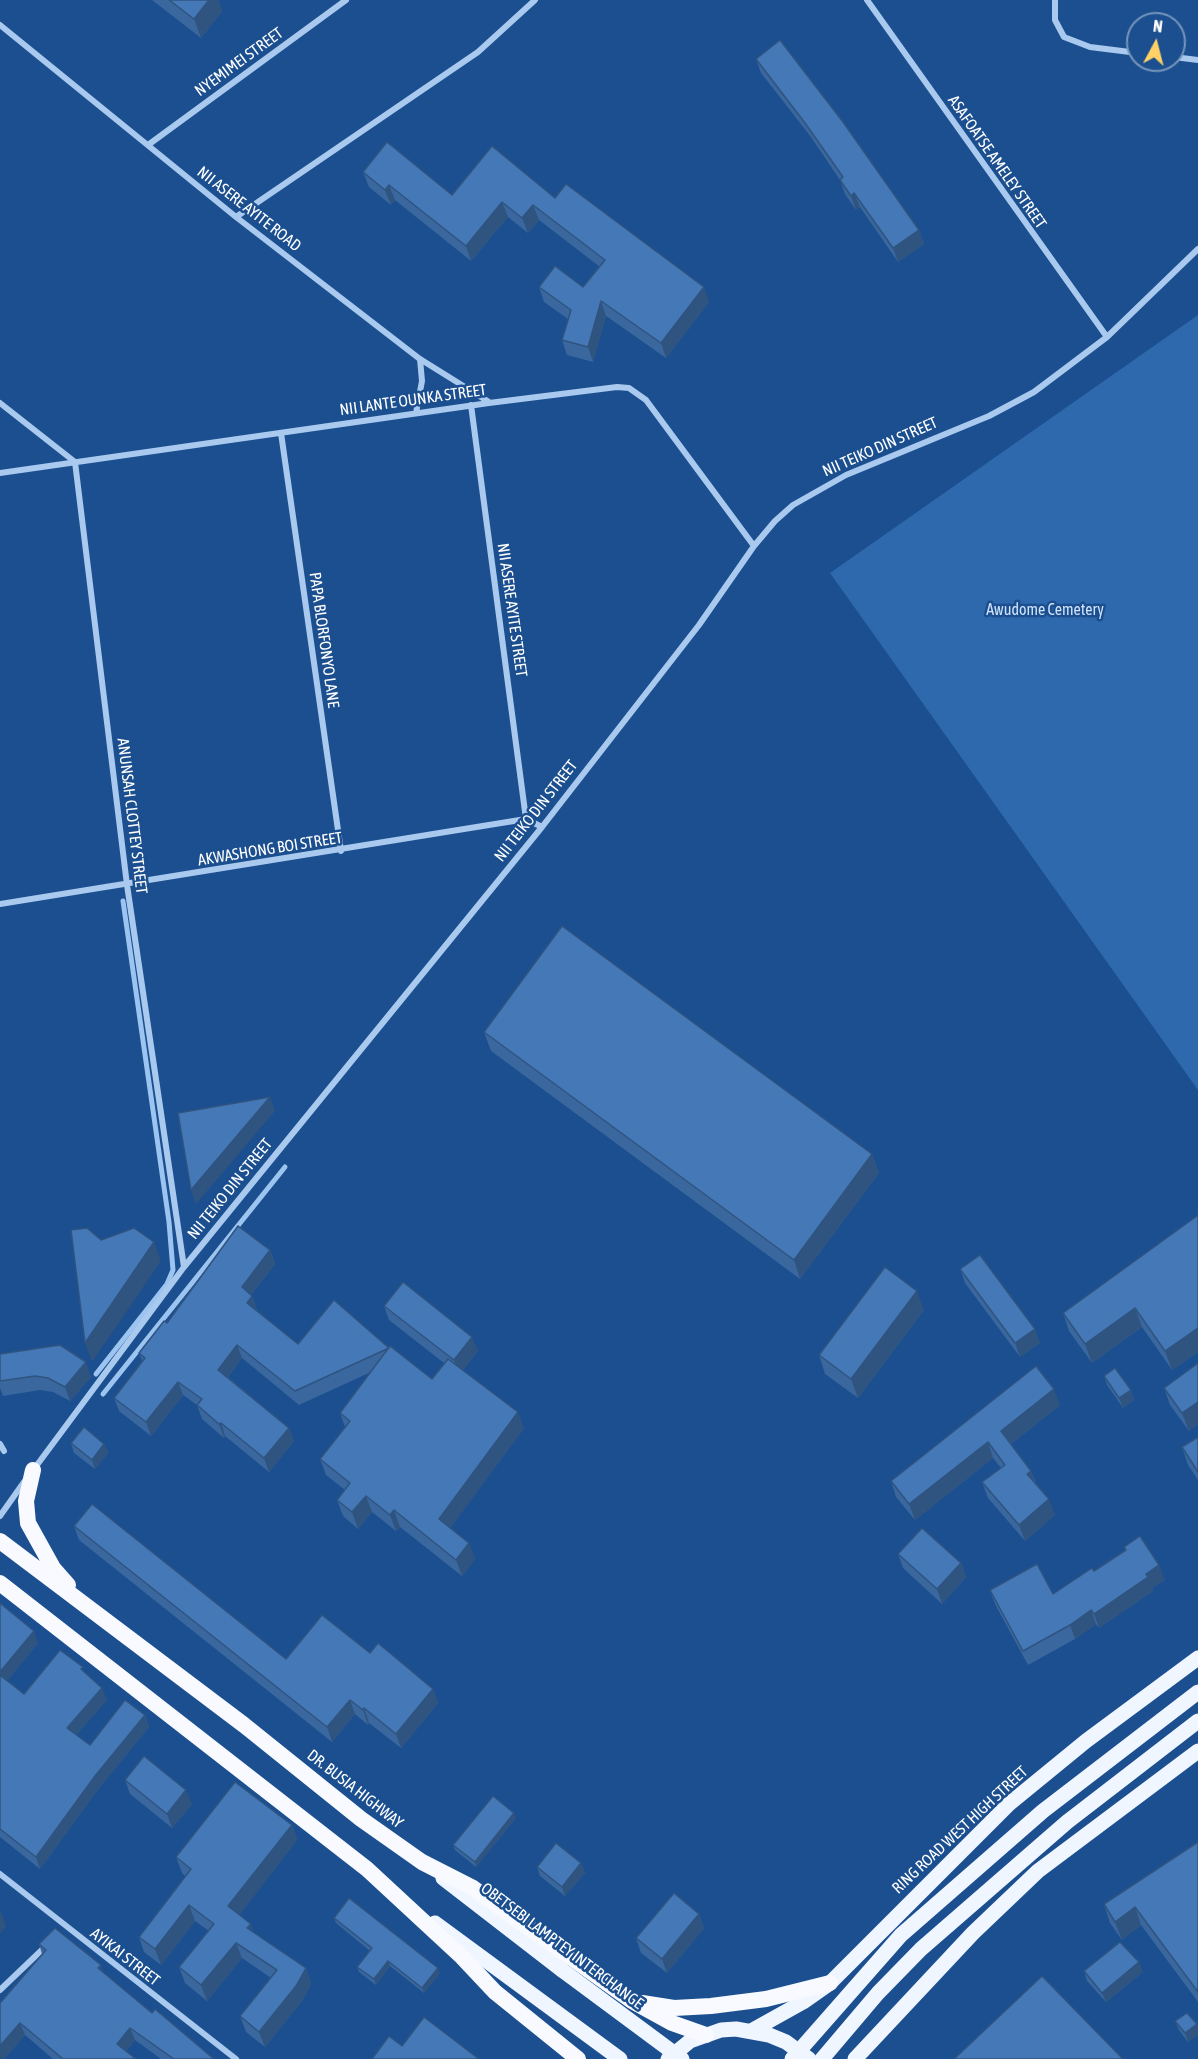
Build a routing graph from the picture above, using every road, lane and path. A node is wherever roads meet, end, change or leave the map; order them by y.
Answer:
1 (346, 0) edge
2 (535, 0) edge
3 (867, 0) edge
4 (1055, 0) edge
5 (0, 25) edge
6 (1126, 52) edge
7 (148, 145) junction
8 (236, 217) junction
9 (1198, 249) edge
10 (1107, 337) junction
11 (420, 359) junction
12 (0, 403) edge
13 (489, 403) junction
14 (471, 405) junction
15 (416, 413) junction
16 (280, 433) junction
17 (75, 462) junction
18 (0, 473) edge
19 (754, 546) junction
20 (526, 819) junction
21 (542, 827) junction
22 (341, 851) junction
23 (127, 885) junction
24 (0, 904) edge
25 (184, 1267) junction
26 (33, 1470) junction
27 (0, 1516) edge
28 (0, 1541) edge
29 (0, 1583) edge
30 (91, 1610) junction
31 (1198, 1658) edge
32 (1198, 1692) edge
33 (1198, 1722) edge
34 (1198, 1751) edge
35 (422, 1862) junction
36 (0, 1874) edge
37 (394, 1893) junction
38 (65, 1927) junction
39 (57, 1935) edge
40 (49, 1943) edge
41 (830, 1983) junction
42 (0, 1990) edge
43 (632, 2001) junction
44 (751, 2031) junction
45 (706, 2035) junction
46 (236, 2059) edge
47 (578, 2059) edge
48 (620, 2059) edge
49 (668, 2059) edge
50 (682, 2059) edge
51 (792, 2059) edge
52 (809, 2059) edge
53 (822, 2059) edge
54 (855, 2059) edge

1 - 7 street, NYEMIMEI STREET
2 - 8 street
3 - 10 street, ASAFOATSE AMELEY STREET
4 - 6 street
5 - 7 street, NII ASERE AYITE ROAD
7 - 8 street, NII ASERE AYITE ROAD
8 - 11 street, NII ASERE AYITE ROAD
9 - 10 street, NII TEIKO DIN STREET
10 - 19 street, NII TEIKO DIN STREET
11 - 13 street, NII ASERE AYITE ROAD
11 - 15 street
12 - 17 street
13 - 14 street, NII LANTE OUNKA STREET
13 - 19 street, NII LANTE OUNKA STREET
14 - 15 street, NII LANTE OUNKA STREET
14 - 20 street, NII ASERE AYITE STREET
15 - 16 street, NII LANTE OUNKA STREET
16 - 17 street, NII LANTE OUNKA STREET
16 - 22 street, PAPA BLORFONYO LANE
17 - 18 street, NII LANTE OUNKA STREET
17 - 23 street, ANUNSAH CLOTTEY STREET
19 - 21 street, NII TEIKO DIN STREET
20 - 21 street
20 - 22 street, AKWASHONG BOI STREET
21 - 25 street, NII TEIKO DIN STREET
22 - 23 street, AKWASHONG BOI STREET
23 - 24 street, AKWASHONG BOI STREET
23 - 25 street, ANUNSAH CLOTTEY STREET
25 - 26 street, NII TEIKO DIN STREET
26 - 27 street, NII TEIKO DIN STREET
26 - 30 highway
28 - 30 highway, DR. BUSIA HIGHWAY
29 - 37 highway
30 - 35 highway, DR. BUSIA HIGHWAY
31 - 41 main road, RING ROAD WEST HIGH STREET
32 - 51 main road, bridge
33 - 53 main road
34 - 54 main road
35 - 43 highway, DR. BUSIA HIGHWAY
35 - 50 main road, OBETSEBI LAMPTEY INTERCHANGE, bridge
36 - 38 street, AYIKAI STREET
37 - 47 highway
37 - 48 main road
38 - 39 street
38 - 46 street, AYIKAI STREET
40 - 42 street
41 - 43 highway
41 - 44 main road, RING ROAD WEST HIGH STREET
43 - 45 highway, DR. BUSIA HIGHWAY
44 - 45 main road
44 - 52 main road
45 - 49 main road

